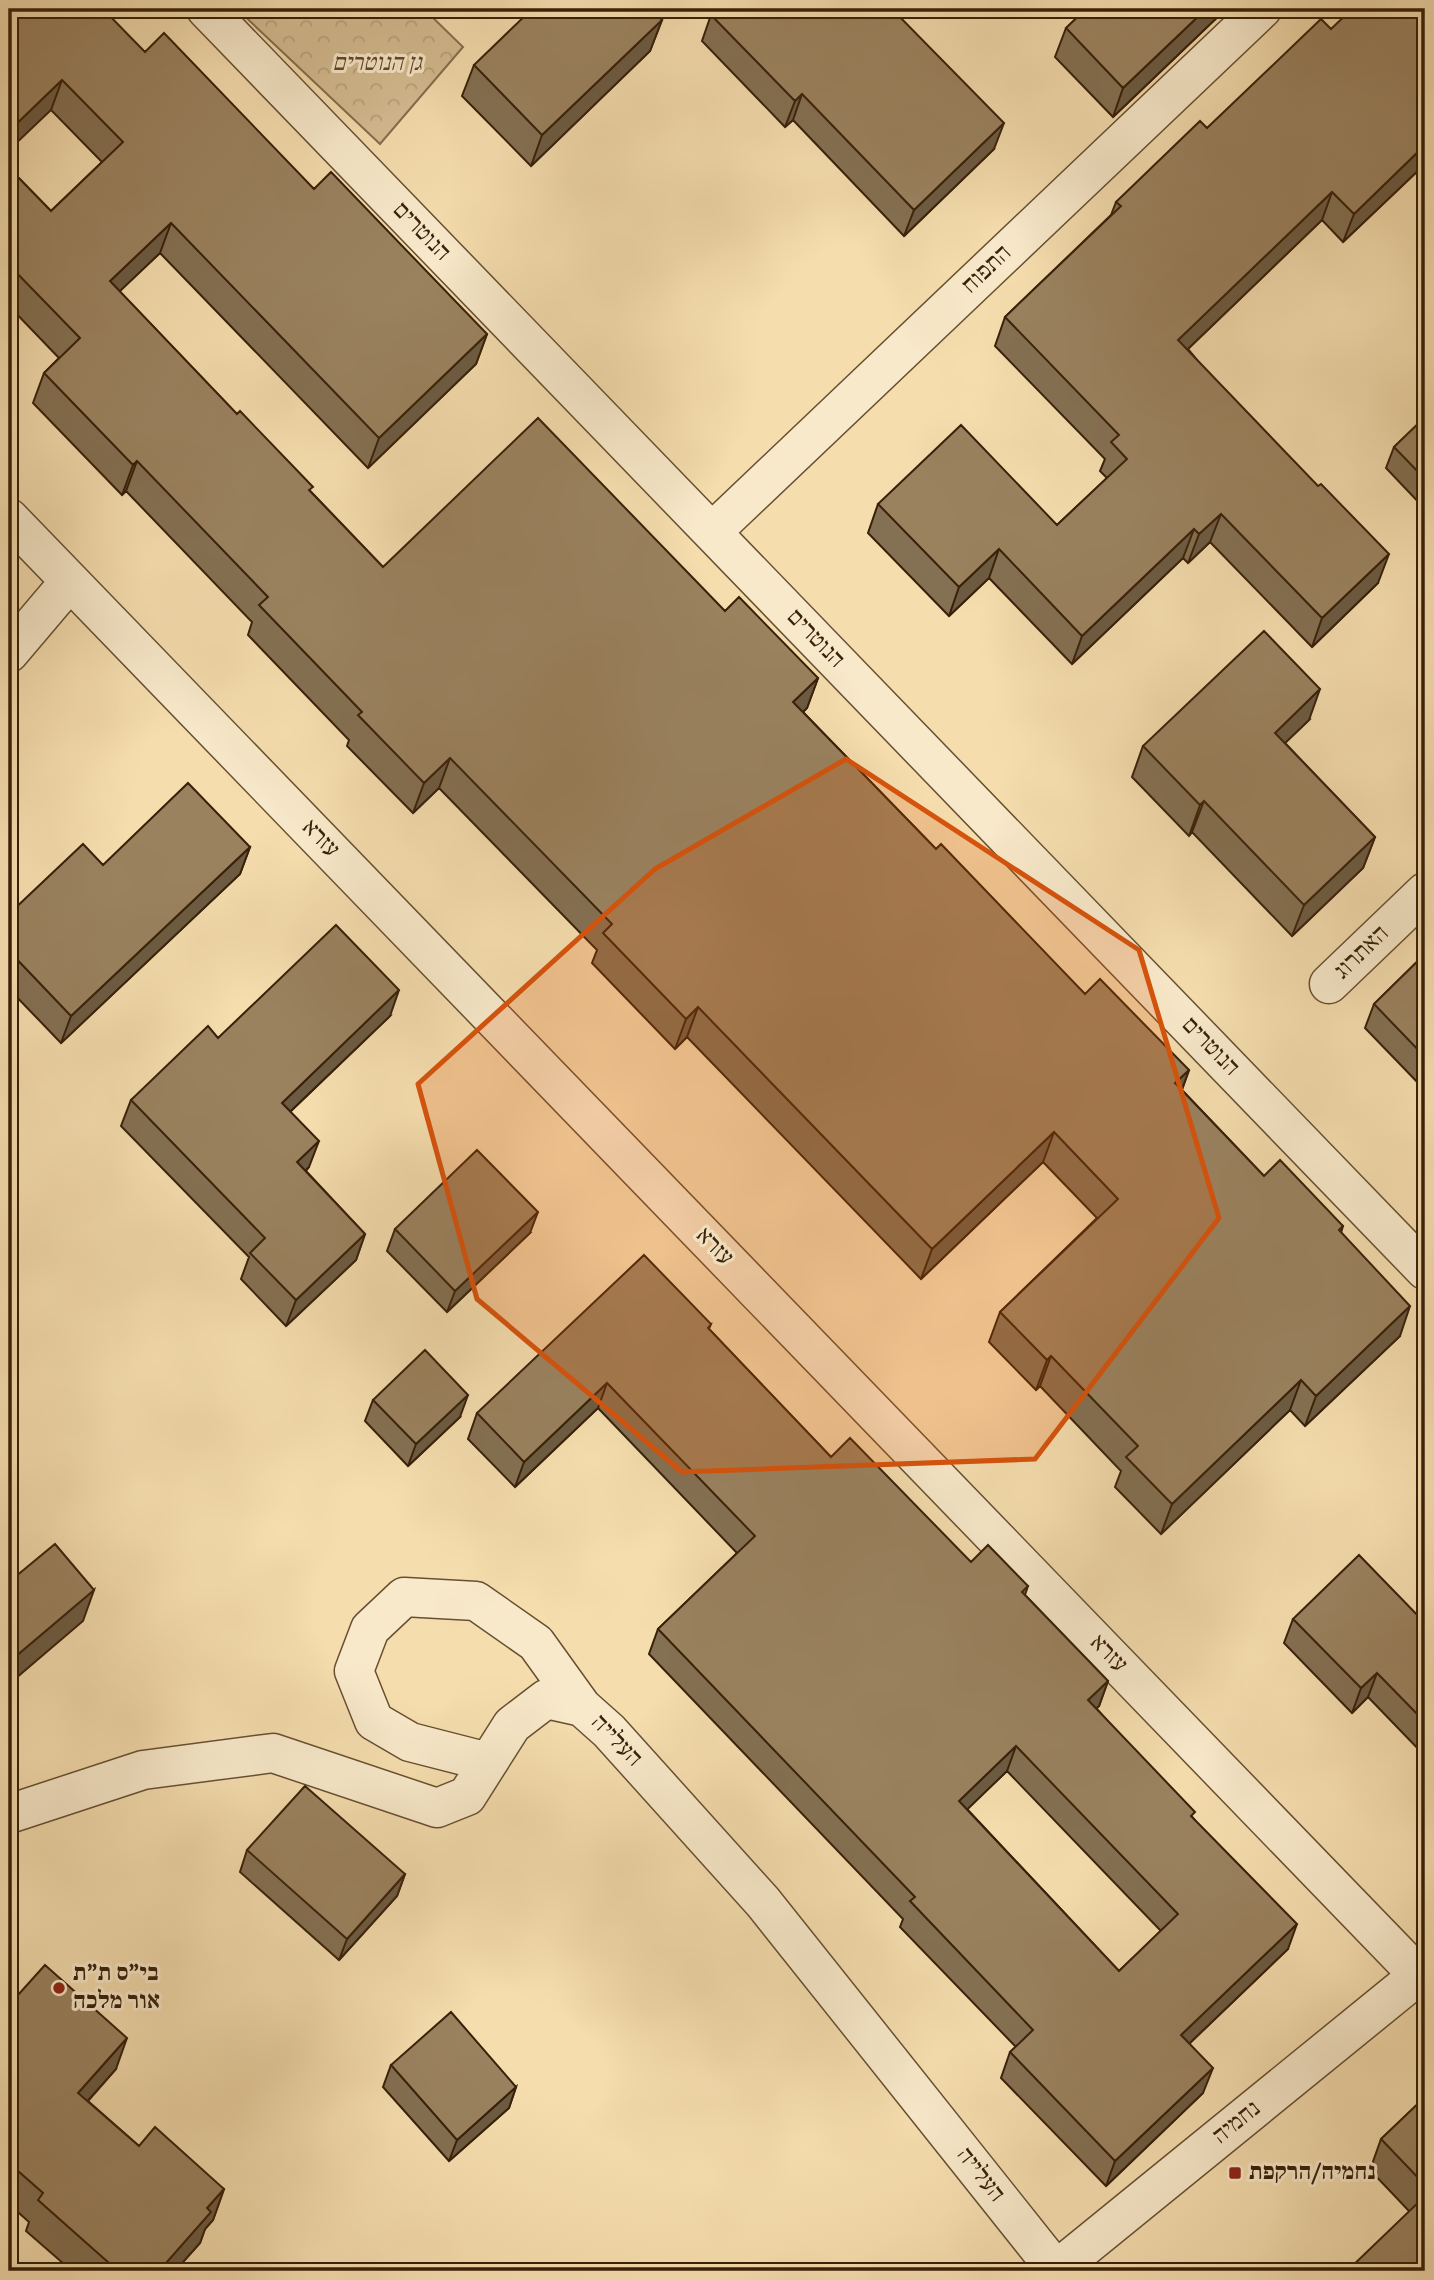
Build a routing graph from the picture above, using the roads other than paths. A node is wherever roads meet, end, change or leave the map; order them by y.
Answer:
1 (206, 9) edge
2 (1262, 9) edge
3 (9, 518) edge
4 (712, 532) junction
5 (69, 581) junction
6 (9, 653) edge
7 (1425, 892) edge
8 (1329, 984) dead end
9 (1425, 1270) edge
10 (582, 1707) junction
11 (488, 1762) junction
12 (9, 1814) edge
13 (1423, 1976) edge
14 (1056, 2271) edge

1 - 4 street, הנוטרים
2 - 4 street, התפוח
3 - 5 street, עזרא
4 - 9 street, הנוטרים
5 - 6 street
5 - 13 street, עזרא
7 - 8 street, האתרוג
10 - 11 street, העלייה
10 - 11 street
10 - 14 street, העלייה
11 - 12 street, העלייה
13 - 14 street, נחמיה

